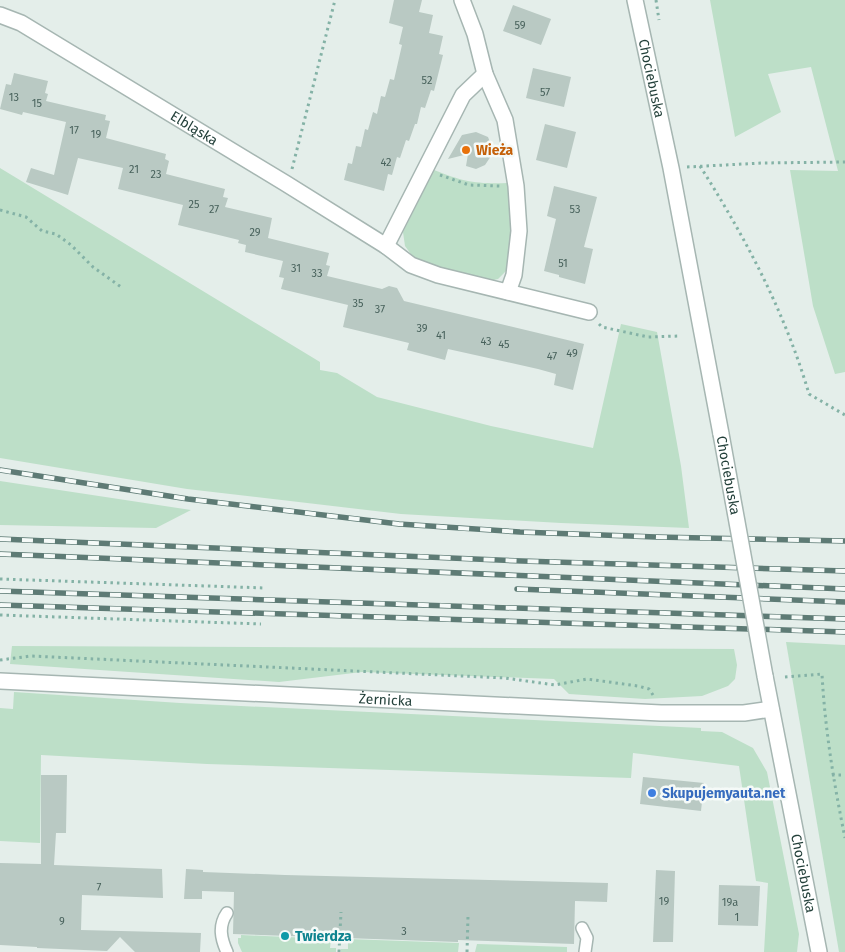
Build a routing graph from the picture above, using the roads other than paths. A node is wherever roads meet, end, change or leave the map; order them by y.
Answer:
1 (462, 0) edge
2 (635, 0) edge
3 (0, 15) edge
4 (485, 74) junction
5 (386, 246) junction
6 (508, 292) junction
7 (589, 312) road end
8 (0, 680) edge
9 (771, 709) junction
10 (227, 913) dead end
11 (582, 928) dead end
12 (815, 933) junction
13 (227, 952) edge
14 (585, 952) edge
15 (814, 952) edge
16 (819, 952) edge

1 - 4 street
2 - 9 street, Chociebuska, bridge
3 - 5 street, Elbląska
4 - 5 street
4 - 6 street
5 - 6 street, Elbląska
6 - 7 street, Elbląska
8 - 9 street, Żernicka
9 - 12 street, Chociebuska
10 - 13 lane
11 - 14 lane
12 - 15 street
12 - 16 street, Chociebuska

